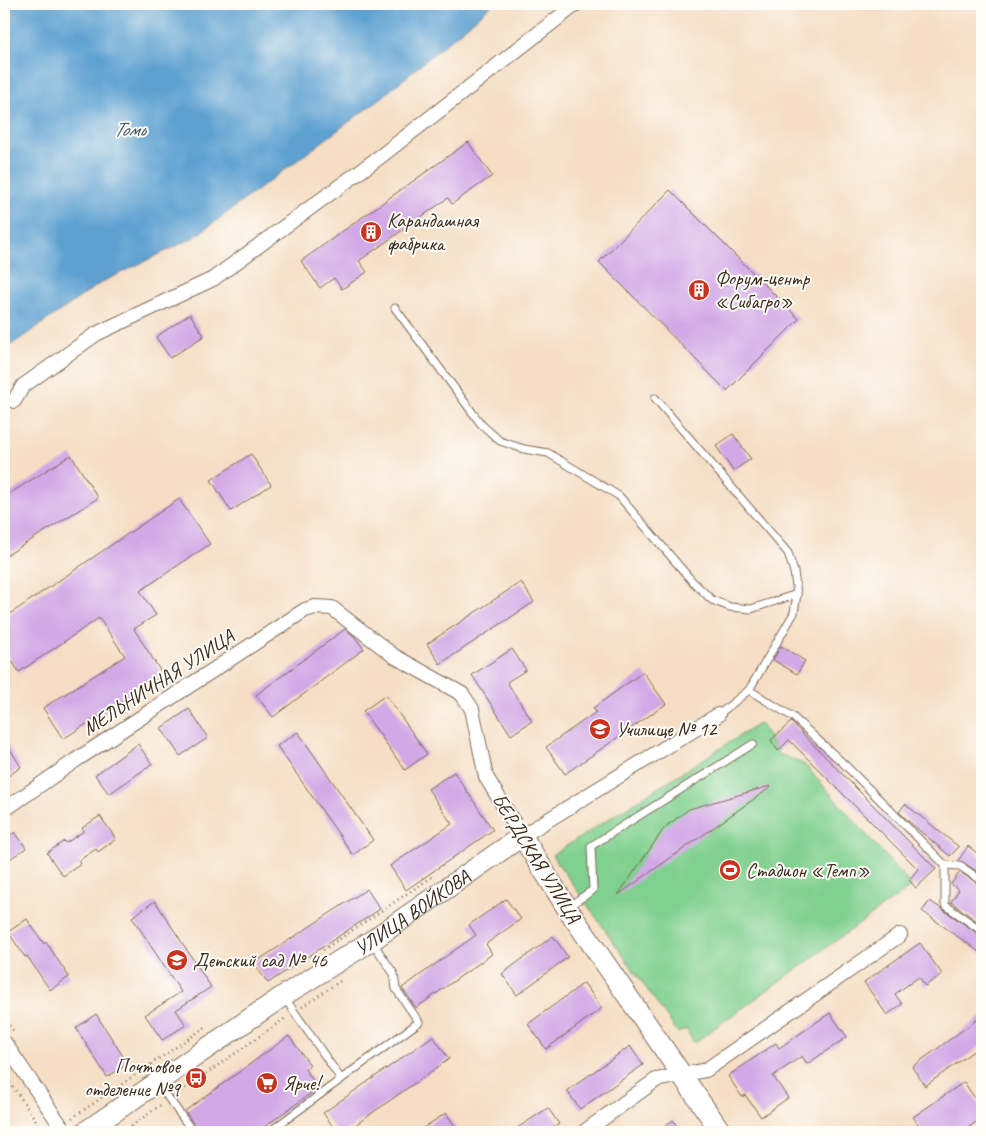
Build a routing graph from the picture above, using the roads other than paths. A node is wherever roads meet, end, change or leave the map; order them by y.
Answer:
1 (576, 4) edge
2 (395, 308) dead end
3 (655, 398) dead end
4 (14, 401) dead end
5 (797, 594) junction
6 (340, 613) joint
7 (749, 690) junction
8 (718, 716) joint
9 (753, 744) dead end
10 (4, 810) edge
11 (522, 836) junction
12 (945, 865) junction
13 (982, 881) edge
14 (567, 908) junction
15 (982, 932) edge
16 (900, 935) dead end
17 (371, 941) junction
18 (282, 996) junction
19 (4, 1042) edge
20 (682, 1075) junction
21 (341, 1078) junction
22 (157, 1082) junction
23 (65, 1132) edge
24 (85, 1132) edge
25 (193, 1132) edge
26 (268, 1132) edge
27 (584, 1132) edge
28 (721, 1132) edge

1 - 4 street
2 - 5 lane
3 - 5 lane
5 - 7 lane
6 - 10 street, МЕЛЬНИЧНАЯ УЛИЦА
6 - 11 street, БЕРДСКАЯ УЛИЦА
7 - 8 lane
7 - 12 lane
8 - 11 street, УЛИЦА ВОЙКОВА
9 - 14 lane
11 - 14 street, БЕРДСКАЯ УЛИЦА
11 - 17 street, УЛИЦА ВОЙКОВА
12 - 13 lane
12 - 15 lane
14 - 20 street, БЕРДСКАЯ УЛИЦА
16 - 20 street
17 - 18 street, УЛИЦА ВОЙКОВА
17 - 21 lane
18 - 21 lane
18 - 22 street, УЛИЦА ВОЙКОВА
19 - 23 street
20 - 27 street
20 - 28 street, БЕРДСКАЯ УЛИЦА
21 - 26 lane
22 - 24 street, УЛИЦА ВОЙКОВА
22 - 25 lane

